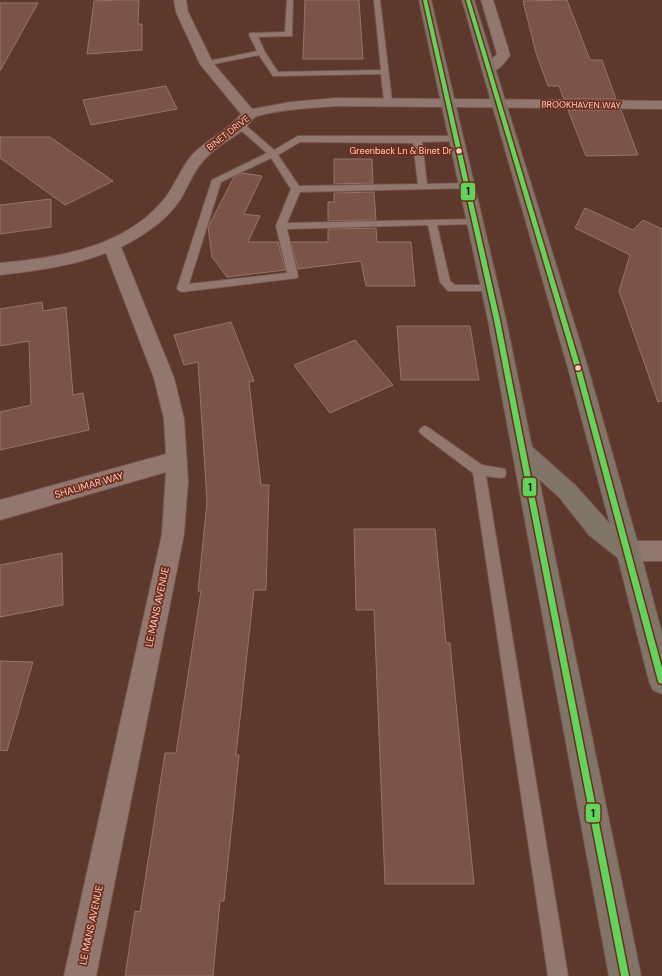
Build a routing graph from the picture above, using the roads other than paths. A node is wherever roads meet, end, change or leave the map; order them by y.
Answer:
1 (180, 0) edge
2 (290, 0) edge
3 (377, 0) edge
4 (425, 0) edge
5 (468, 0) edge
6 (487, 0) edge
7 (261, 52) junction
8 (207, 64) junction
9 (488, 70) junction
10 (385, 72) junction
11 (388, 101) junction
12 (449, 103) junction
13 (500, 103) junction
14 (662, 106) edge
15 (244, 120) junction
16 (457, 138) junction
17 (417, 140) junction
18 (273, 154) junction
19 (423, 186) junction
20 (467, 186) junction
21 (296, 189) junction
22 (474, 221) junction
23 (432, 222) junction
24 (281, 226) junction
25 (111, 244) junction
26 (0, 269) edge
27 (490, 289) junction
28 (425, 431) dead end
29 (523, 451) junction
30 (177, 460) junction
31 (479, 470) junction
32 (500, 473) dead end
33 (0, 510) edge
34 (627, 551) junction
35 (662, 551) edge
36 (662, 681) edge
37 (80, 976) edge
38 (558, 976) edge
39 (625, 976) edge

1 - 8 street
2 - 7 lane
3 - 10 lane
4 - 12 main road
5 - 9 main road
6 - 9 street
7 - 8 lane
7 - 10 lane
8 - 15 street
9 - 13 main road
10 - 11 lane
11 - 12 street, BINET DRIVE
11 - 15 street, BINET DRIVE
12 - 13 street, BINET DRIVE
12 - 16 main road
13 - 14 street, BROOKHAVEN WAY
13 - 34 main road
15 - 18 lane
15 - 25 street, BINET DRIVE
16 - 17 lane
16 - 20 main road
17 - 18 lane
17 - 19 lane
18 - 21 lane
18 - 24 lane
19 - 20 lane
19 - 21 lane
20 - 22 main road
21 - 24 lane
22 - 23 lane
22 - 27 main road
23 - 24 lane
23 - 27 lane
25 - 26 street, BINET DRIVE
25 - 30 street, LE MANS AVENUE
27 - 29 main road
28 - 31 lane
29 - 34 main road
29 - 39 main road
30 - 33 street, SHALIMAR WAY
30 - 37 street, LE MANS AVENUE
31 - 32 lane
31 - 38 lane
34 - 35 street
34 - 36 main road

